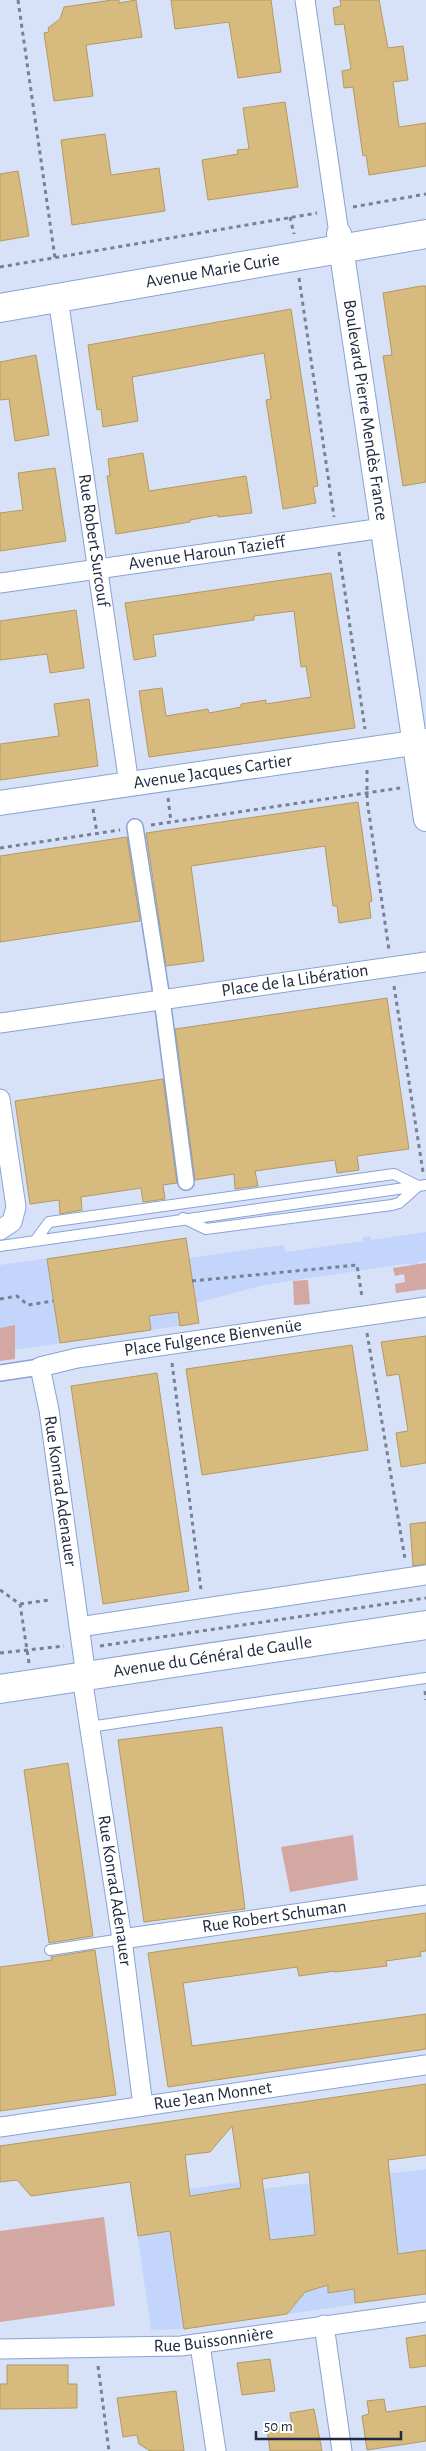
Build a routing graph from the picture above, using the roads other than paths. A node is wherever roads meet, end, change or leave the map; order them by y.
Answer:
1 (304, 0) edge
2 (426, 218) edge
3 (339, 231) junction
4 (426, 234) edge
5 (295, 238) junction
6 (0, 292) edge
7 (58, 298) junction
8 (0, 308) edge
9 (383, 528) junction
10 (98, 569) junction
11 (0, 583) edge
12 (420, 742) edge
13 (129, 784) junction
14 (0, 803) edge
15 (426, 819) edge
16 (136, 827) road end
17 (426, 962) edge
18 (162, 999) junction
19 (0, 1023) edge
20 (0, 1099) edge
21 (186, 1182) dead end
22 (423, 1185) edge
23 (183, 1218) junction
24 (6, 1226) edge
25 (35, 1241) junction
26 (0, 1246) edge
27 (426, 1307) edge
28 (40, 1367) junction
29 (0, 1373) edge
30 (426, 1576) edge
31 (426, 1625) edge
32 (79, 1627) junction
33 (84, 1676) junction
34 (426, 1678) edge
35 (0, 1689) edge
36 (89, 1727) junction
37 (426, 1895) edge
38 (122, 1940) junction
39 (50, 1950) dead end
40 (426, 2065) edge
41 (143, 2106) junction
42 (0, 2127) edge
43 (426, 2312) edge
44 (324, 2325) junction
45 (200, 2344) junction
46 (0, 2349) edge
47 (216, 2451) edge
48 (342, 2451) edge

1 - 3 street, Boulevard Pierre Mendès France
2 - 3 main road, Avenue Marie Curie
3 - 4 main road, Avenue Marie Curie
3 - 5 main road, Avenue Marie Curie
3 - 9 street, Boulevard Pierre Mendès France
5 - 6 main road, Avenue Marie Curie
5 - 7 main road, Avenue Marie Curie
7 - 8 main road, Avenue Marie Curie
7 - 10 street, Rue Robert Surcouf
9 - 10 street, Avenue Haroun Tazieff
9 - 12 street, Boulevard Pierre Mendès France
10 - 11 street, Avenue Haroun Tazieff
10 - 13 street, Rue Robert Surcouf
12 - 13 street, Avenue Jacques Cartier
12 - 15 street, Boulevard Pierre Mendès France
13 - 14 street, Avenue Jacques Cartier
16 - 18 street
17 - 18 street, Place de la Libération
18 - 19 street, Place de la Libération
18 - 21 street
20 - 24 street
22 - 23 lane
22 - 23 lane
22 - 25 lane
23 - 25 lane
25 - 26 lane
27 - 28 street, Place Fulgence Bienvenüe
28 - 29 street, Place Fulgence Bienvenüe
28 - 32 street, Rue Konrad Adenauer
30 - 32 street
31 - 33 main road, Avenue du Général de Gaulle
32 - 33 street, Rue Konrad Adenauer
33 - 35 main road, Avenue du Général de Gaulle
33 - 36 street, Rue Konrad Adenauer
34 - 36 lane
36 - 38 street, Rue Konrad Adenauer
37 - 38 street, Rue Robert Schuman
38 - 39 lane
38 - 41 street, Rue Konrad Adenauer
40 - 41 street, Rue Jean Monnet
41 - 42 street, Rue Jean Monnet
43 - 44 street, Rue Buissonnière
44 - 45 street, Rue Buissonnière
44 - 48 street
45 - 46 street, Rue Buissonnière
45 - 47 street

